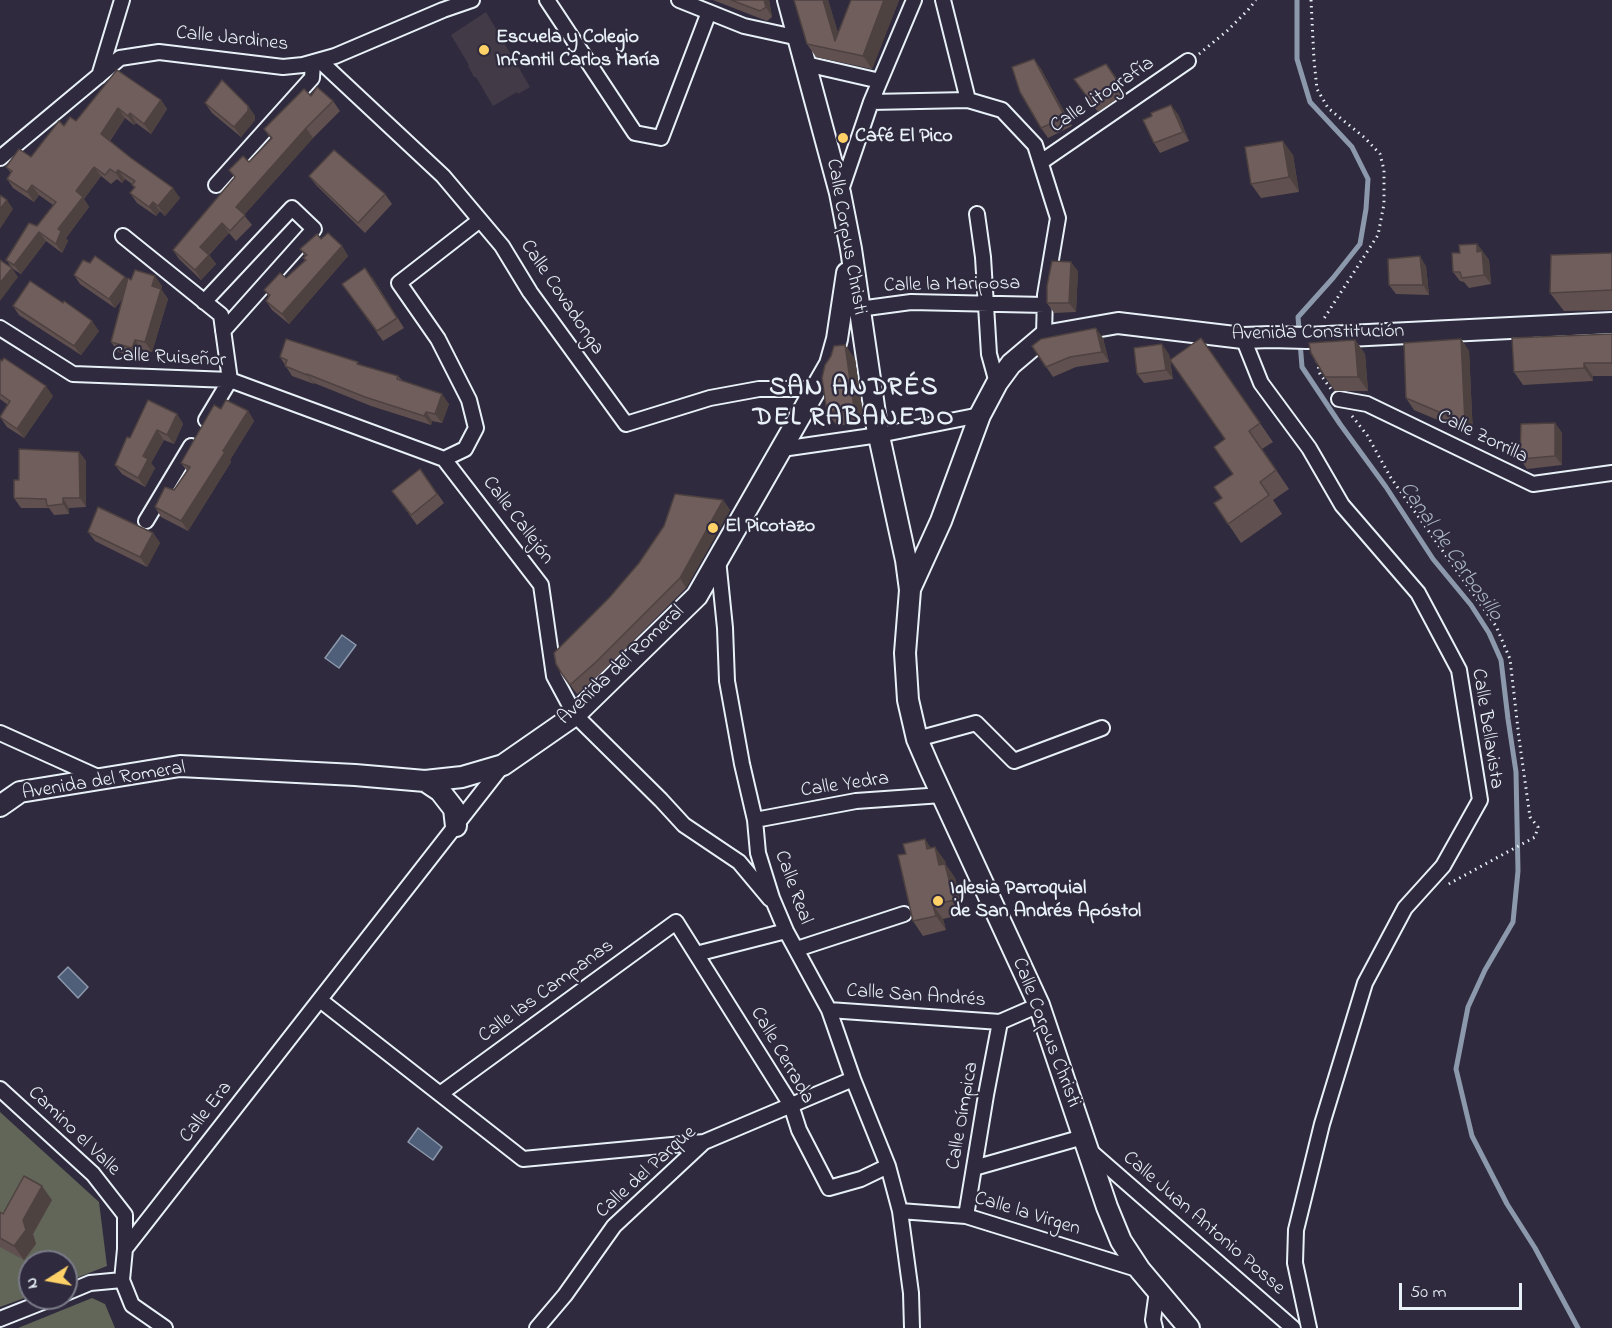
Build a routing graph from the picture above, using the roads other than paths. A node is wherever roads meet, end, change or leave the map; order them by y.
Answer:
1 (122, 0) edge
2 (472, 0) edge
3 (547, 0) edge
4 (679, 0) edge
5 (788, 0) edge
6 (914, 0) edge
7 (943, 0) edge
8 (441, 5) edge
9 (709, 12) junction
10 (799, 38) junction
11 (1188, 61) road end
12 (317, 62) junction
13 (806, 64) junction
14 (99, 76) junction
15 (880, 81) junction
16 (968, 100) junction
17 (871, 102) junction
18 (0, 158) edge
19 (1041, 162) junction
20 (216, 185) dead end
21 (840, 193) junction
22 (977, 214) dead end
23 (480, 220) junction
24 (123, 236) dead end
25 (851, 249) junction
26 (204, 302) junction
27 (986, 303) junction
28 (1045, 305) junction
29 (859, 309) junction
30 (1612, 323) edge
31 (0, 328) edge
32 (223, 331) junction
33 (862, 336) junction
34 (1044, 336) junction
35 (1243, 338) junction
36 (837, 339) junction
37 (230, 380) junction
38 (997, 382) junction
39 (817, 389) junction
40 (1339, 399) dead end
41 (980, 415) junction
42 (879, 435) junction
43 (782, 449) junction
44 (444, 459) junction
45 (1612, 473) edge
46 (146, 521) dead end
47 (933, 538) junction
48 (903, 545) junction
49 (718, 559) junction
50 (910, 590) junction
51 (575, 715) junction
52 (1102, 728) dead end
53 (0, 733) edge
54 (917, 739) junction
55 (503, 765) junction
56 (102, 779) junction
57 (425, 781) junction
58 (942, 795) junction
59 (0, 806) edge
60 (755, 820) junction
61 (456, 826) junction
62 (775, 906) junction
63 (904, 914) dead end
64 (676, 922) joint
65 (786, 931) junction
66 (797, 950) junction
67 (696, 954) junction
68 (320, 1000) junction
69 (1039, 1005) junction
70 (829, 1010) junction
71 (1000, 1022) junction
72 (853, 1079) junction
73 (0, 1089) edge
74 (440, 1094) junction
75 (791, 1105) junction
76 (705, 1142) junction
77 (1085, 1143) junction
78 (888, 1166) junction
79 (974, 1168) junction
80 (900, 1211) junction
81 (966, 1216) junction
82 (126, 1249) junction
83 (1140, 1270) junction
84 (122, 1280) junction
85 (78, 1288) edge
86 (1157, 1291) junction
87 (23, 1310) edge
88 (0, 1319) edge
89 (165, 1328) edge
90 (537, 1328) edge
91 (912, 1328) edge
92 (1155, 1328) edge
93 (1190, 1328) edge
94 (1293, 1328) edge
95 (1309, 1328) edge

1 - 14 street
2 - 8 street, Calle Jardines
3 - 9 street
4 - 9 street
5 - 10 street, Calle Corpus Christi
6 - 15 street
7 - 16 street
8 - 12 street, Calle Jardines
9 - 10 street
10 - 13 street, Calle Corpus Christi
11 - 19 street, Calle Litografía
12 - 14 street, Calle Jardines
12 - 20 street
12 - 23 street, Calle Covadonga
13 - 15 street
13 - 21 street, Calle Corpus Christi
14 - 18 street
15 - 17 street
16 - 17 street
16 - 19 street
17 - 21 street
19 - 28 street
21 - 25 street, Calle Corpus Christi
22 - 27 street
23 - 39 street, Calle Covadonga
23 - 44 street
24 - 26 street
25 - 29 street, Calle Corpus Christi
25 - 36 street, Avenida del Romeral
26 - 32 street
26 - 32 street
27 - 28 street, Calle la Mariposa
27 - 29 street, Calle la Mariposa
27 - 38 street
28 - 34 street
29 - 33 street, Calle Corpus Christi
30 - 35 street, Avenida Constitución
31 - 37 street, Calle Ruiseñor
32 - 37 street
33 - 36 street, Calle Corpus Christi
33 - 42 street, Calle Corpus Christi
34 - 35 street, Avenida Constitución
34 - 38 street
35 - 95 street, Calle Bellavista
36 - 39 street, Avenida del Romeral
37 - 44 street, Calle Ruiseñor
37 - 46 street
38 - 41 street
39 - 43 street, Avenida del Romeral
40 - 45 street, Calle Zorrilla
41 - 42 street
41 - 47 street
42 - 43 street
42 - 48 street, Calle Corpus Christi
43 - 49 street, Avenida del Romeral
44 - 51 street, Calle Callejón
47 - 48 street
47 - 50 street
48 - 50 street, Calle Corpus Christi
49 - 51 street, Avenida del Romeral
49 - 60 street, Calle Real
50 - 54 street, Calle Corpus Christi
51 - 55 street, Avenida del Romeral
51 - 62 street, Calle Callejón
52 - 54 street
53 - 56 street
54 - 58 street, Calle Corpus Christi
55 - 57 street, Avenida del Romeral
55 - 61 street, Calle Era
56 - 57 street, Avenida del Romeral
56 - 59 street, Avenida del Romeral
57 - 61 street
58 - 60 street, Calle Yedra
58 - 69 street, Calle Corpus Christi
60 - 62 street, Calle Real
61 - 68 street, Calle Era
62 - 65 street, Calle Real
63 - 66 street
64 - 67 street, Calle Cerrada
64 - 74 street, Calle las Campanas
65 - 66 street, Calle Real
65 - 67 street
66 - 70 street, Calle Real
67 - 75 street, Calle Cerrada
68 - 74 street
68 - 82 street, Calle Era
69 - 71 street
69 - 77 street, Calle Corpus Christi
70 - 71 street, Calle San Andrés
70 - 72 street, Calle Real
71 - 79 street, Calle Oímpica
72 - 75 street, Calle del Parque
72 - 78 street, Calle Real
73 - 82 street, Camino el Valle
74 - 76 street
75 - 76 street, Calle del Parque
75 - 78 street, Calle Cerrada
76 - 90 street, Calle del Parque
77 - 79 street
77 - 83 street, Calle Corpus Christi
77 - 94 street, Calle Juan Antonio Posse
78 - 80 street, Calle Real
79 - 81 street, Calle Oímpica
80 - 81 street, Calle la Virgen
80 - 91 street, Calle Real
81 - 83 street, Calle la Virgen
82 - 84 street, Camino el Valle
83 - 86 street, Calle Corpus Christi
84 - 85 street
84 - 89 street
86 - 92 street
86 - 93 street, Calle Corpus Christi
87 - 88 street

